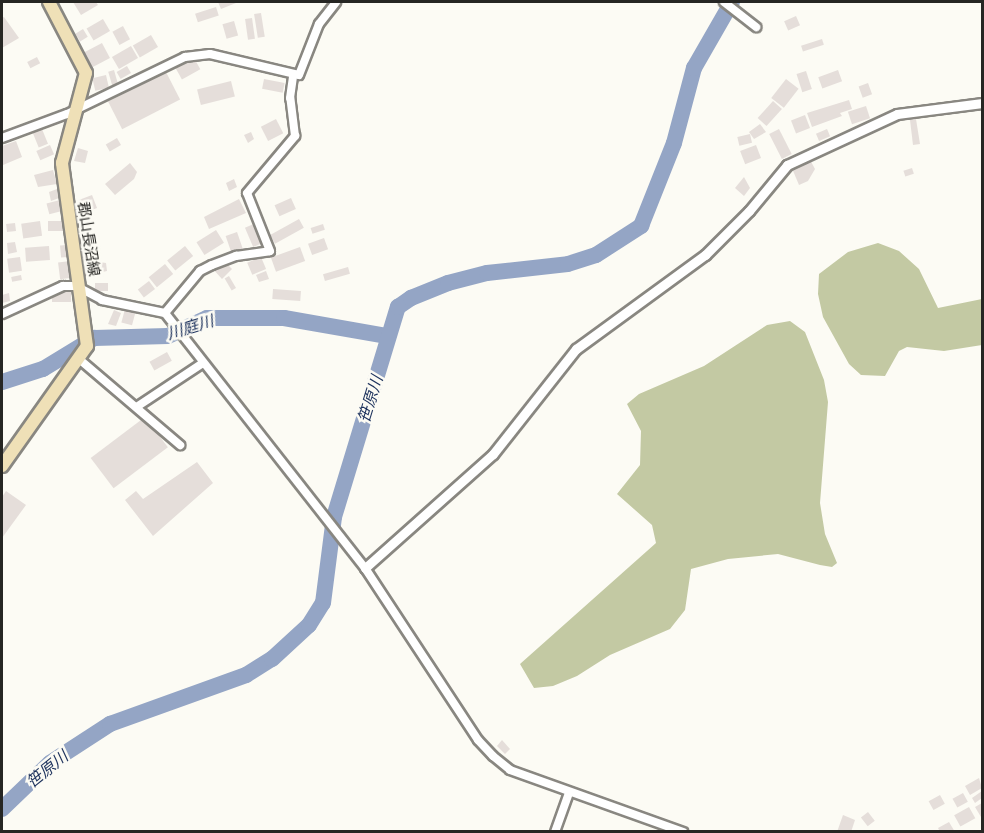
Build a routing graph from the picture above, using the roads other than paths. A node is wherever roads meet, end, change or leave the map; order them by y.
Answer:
1 (50, 2) edge
2 (336, 2) edge
3 (724, 2) edge
4 (756, 27) dead end
5 (293, 76) junction
6 (982, 103) edge
7 (80, 108) junction
8 (2, 138) edge
9 (82, 290) junction
10 (165, 313) junction
11 (2, 314) edge
12 (80, 357) junction
13 (203, 363) junction
14 (138, 406) junction
15 (180, 445) dead end
16 (2, 466) edge
17 (365, 568) junction
18 (568, 793) junction
19 (555, 831) edge
20 (683, 831) edge

1 - 7 main road, 郡山長沼線
2 - 5 street
3 - 4 street
5 - 7 street
5 - 10 street
6 - 17 street
7 - 8 street
7 - 9 main road, 郡山長沼線
9 - 10 street
9 - 11 street
9 - 12 main road, 郡山長沼線
10 - 13 street
12 - 14 street
12 - 16 main road, 郡山長沼線
13 - 14 street
13 - 17 street
14 - 15 street
17 - 18 street
18 - 19 street
18 - 20 street

